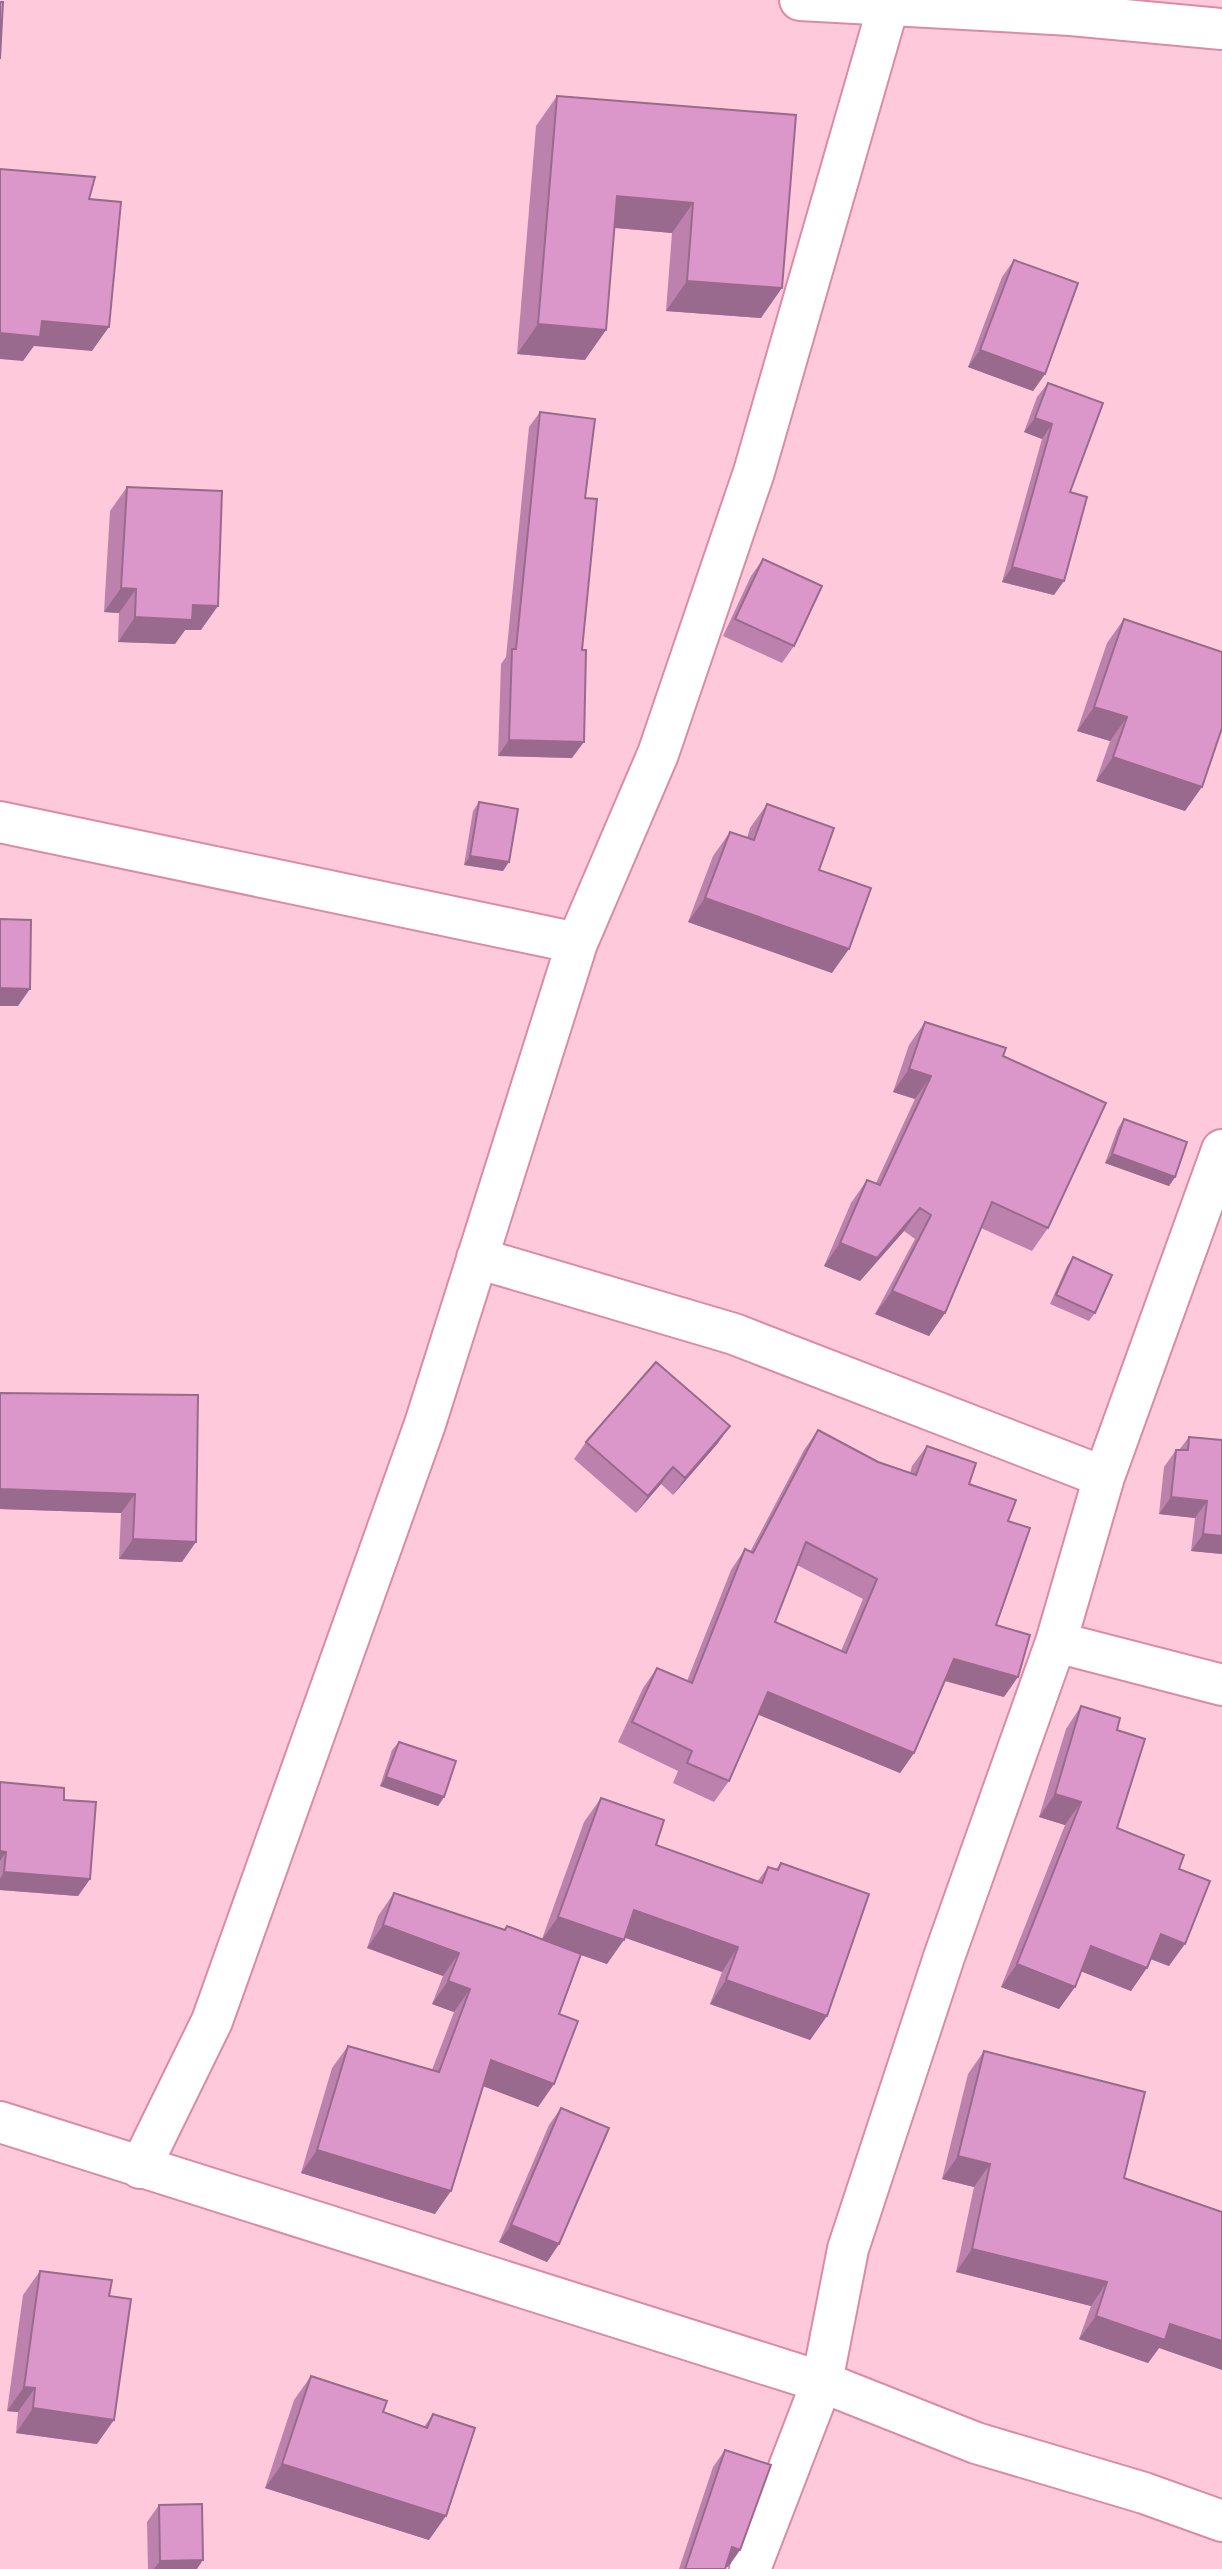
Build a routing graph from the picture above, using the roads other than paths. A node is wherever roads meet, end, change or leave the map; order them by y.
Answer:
1 (800, 0) edge
2 (888, 7) junction
3 (1222, 29) edge
4 (0, 822) edge
5 (577, 943) junction
6 (1222, 1150) edge
7 (477, 1258) junction
8 (1104, 1477) junction
9 (1056, 1642) junction
10 (1222, 1685) edge
11 (0, 2122) edge
12 (140, 2168) junction
13 (822, 2382) junction
14 (1222, 2521) edge
15 (750, 2569) edge

1 - 2 street
2 - 3 street
2 - 5 street
4 - 5 street
5 - 7 street
6 - 8 street
7 - 8 street
7 - 12 street
8 - 9 street
9 - 10 street
9 - 13 street
11 - 12 street
12 - 13 street
13 - 14 street
13 - 15 street

